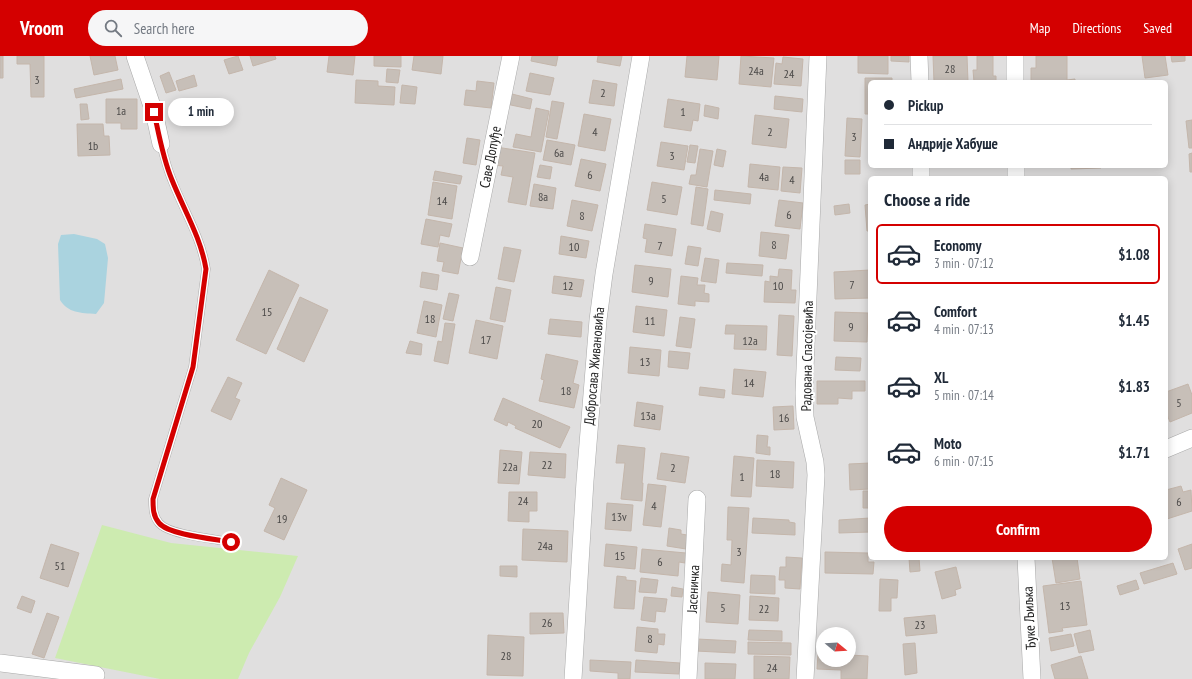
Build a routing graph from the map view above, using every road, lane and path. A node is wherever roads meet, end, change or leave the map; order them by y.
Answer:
1 (135, 56) edge
2 (511, 56) edge
3 (642, 56) edge
4 (818, 56) edge
5 (919, 56) edge
6 (1014, 56) edge
7 (920, 80) edge
8 (1015, 80) edge
9 (161, 144) joint
10 (470, 257) dead end
11 (1192, 438) edge
12 (1168, 448) edge
13 (697, 499) dead end
14 (231, 542) dead end
15 (1026, 560) edge
16 (0, 663) edge
17 (96, 675) dead end
18 (573, 679) edge
19 (688, 679) edge
20 (805, 679) edge
21 (1032, 679) edge

1 - 9 street
2 - 10 street, Саве Допуђе
3 - 18 street, Добросава Живановића
4 - 20 street, Радована Спасојевића
5 - 7 street
6 - 8 street
9 - 14 lane
11 - 12 street
13 - 19 street, Јасеничка
15 - 21 street, Ђуке Љиљка
16 - 17 street

